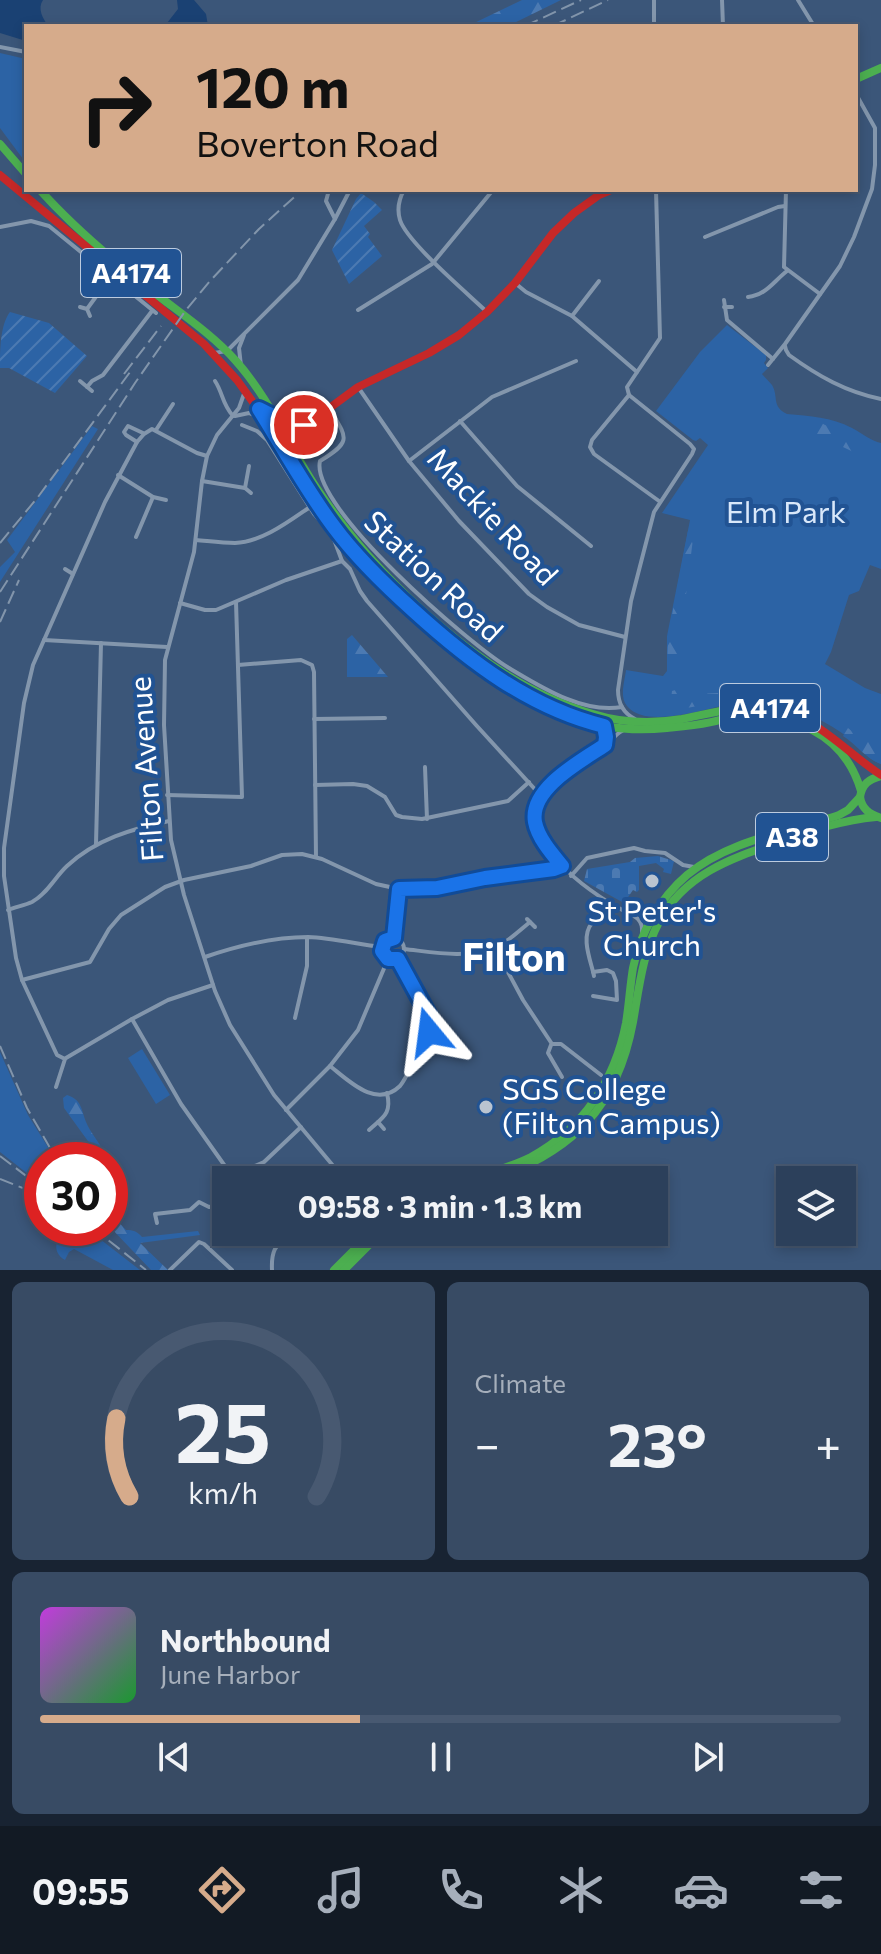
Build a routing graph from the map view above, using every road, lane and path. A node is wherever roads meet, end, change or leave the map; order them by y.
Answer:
1 (654, 0) edge
2 (722, 0) edge
3 (798, 0) edge
4 (654, 24) edge
5 (723, 24) edge
6 (813, 24) edge
7 (0, 47) edge
8 (24, 52) edge
9 (881, 68) edge
10 (858, 78) edge
11 (858, 97) edge
12 (878, 128) edge
13 (0, 144) edge
14 (24, 172) edge
15 (2, 178) edge
16 (42, 192) edge
17 (328, 192) edge
18 (349, 192) edge
19 (403, 192) edge
20 (491, 192) edge
21 (606, 192) edge
22 (656, 192) edge
23 (786, 192) edge
24 (343, 205) junction
25 (785, 206) junction
26 (331, 210) junction
27 (335, 219) junction
28 (0, 227) edge
29 (705, 237) dead end
30 (434, 261) junction
31 (787, 271) junction
32 (111, 276) junction
33 (599, 281) dead end
34 (515, 283) junction
35 (820, 294) junction
36 (748, 297) dead end
37 (724, 300) dead end
38 (80, 307) dead end
39 (724, 307) junction
40 (732, 307) dead end
41 (87, 309) junction
42 (358, 310) dead end
43 (487, 312) junction
44 (90, 316) dead end
45 (572, 316) junction
46 (245, 333) junction
47 (785, 344) junction
48 (227, 351) junction
49 (213, 353) junction
50 (773, 359) junction
51 (576, 361) dead end
52 (768, 365) dead end
53 (241, 367) junction
54 (637, 372) junction
55 (80, 381) dead end
56 (215, 381) dead end
57 (358, 387) junction
58 (245, 390) junction
59 (629, 395) junction
60 (881, 399) edge
61 (173, 408) dead end
62 (329, 408) junction
63 (233, 416) junction
64 (270, 419) junction
65 (460, 421) junction
66 (310, 422) junction
67 (242, 425) dead end
68 (282, 429) junction
69 (156, 430) junction
70 (303, 430) junction
71 (144, 434) junction
72 (137, 442) junction
73 (295, 452) junction
74 (207, 456) junction
75 (409, 461) junction
76 (249, 466) dead end
77 (118, 475) junction
78 (202, 481) junction
79 (245, 488) junction
80 (251, 493) dead end
81 (153, 497) junction
82 (166, 500) dead end
83 (660, 501) junction
84 (310, 507) junction
85 (136, 537) dead end
86 (196, 540) junction
87 (591, 546) dead end
88 (342, 561) junction
89 (65, 569) dead end
90 (73, 574) junction
91 (236, 602) junction
92 (180, 603) junction
93 (625, 637) junction
94 (44, 640) junction
95 (101, 643) junction
96 (167, 647) junction
97 (238, 665) junction
98 (622, 707) junction
99 (744, 708) junction
100 (735, 716) junction
101 (385, 718) dead end
102 (314, 719) junction
103 (639, 722) junction
104 (604, 726) junction
105 (624, 729) junction
106 (605, 745) junction
107 (425, 767) dead end
108 (881, 776) edge
109 (529, 782) junction
110 (314, 785) junction
111 (860, 794) junction
112 (167, 795) junction
113 (542, 797) junction
114 (878, 818) edge
115 (427, 819) junction
116 (169, 821) junction
117 (96, 844) junction
118 (316, 857) junction
119 (562, 866) junction
120 (696, 868) junction
121 (571, 876) junction
122 (180, 881) junction
123 (399, 889) junction
124 (611, 904) junction
125 (8, 910) junction
126 (535, 927) dead end
127 (307, 937) junction
128 (394, 938) junction
129 (642, 939) junction
130 (382, 947) junction
131 (495, 948) junction
132 (404, 949) junction
133 (205, 957) junction
134 (388, 959) junction
135 (398, 959) junction
136 (22, 980) junction
137 (213, 985) junction
138 (593, 996) dead end
139 (295, 1018) dead end
140 (132, 1019) junction
141 (552, 1044) junction
142 (65, 1059) junction
143 (330, 1066) junction
144 (601, 1075) dead end
145 (562, 1077) dead end
146 (56, 1087) dead end
147 (387, 1093) junction
148 (286, 1110) junction
149 (378, 1122) junction
150 (301, 1127) junction
151 (384, 1129) dead end
152 (369, 1130) dead end
153 (225, 1166) edge
154 (255, 1166) edge
155 (333, 1166) edge
156 (509, 1166) edge
157 (528, 1166) edge
158 (212, 1206) edge
159 (157, 1223) dead end
160 (195, 1237) dead end
161 (203, 1243) junction
162 (276, 1246) edge
163 (358, 1246) edge
164 (368, 1246) edge
165 (170, 1270) edge
166 (232, 1270) edge
167 (272, 1270) edge
168 (334, 1270) edge
169 (344, 1270) edge

1 - 4 street
2 - 5 street
3 - 6 street
7 - 8 street
9 - 10 main road
11 - 12 street
12 - 35 street
13 - 14 main road
15 - 49 main road, Station Road / A4174
16 - 48 main road, Station Road / A4174
17 - 26 street
18 - 24 street
19 - 30 street
20 - 30 street
21 - 34 main road
22 - 54 street
23 - 25 street
24 - 26 street
24 - 27 street
25 - 29 street
25 - 31 street
26 - 27 street
27 - 46 street
28 - 32 street
30 - 42 street
30 - 43 street
31 - 35 street
31 - 36 street
32 - 41 street
32 - 55 street
33 - 45 street
34 - 43 main road
34 - 45 street
35 - 47 street
37 - 39 street
38 - 41 street
39 - 40 street
39 - 50 street
41 - 44 street
43 - 57 main road
45 - 54 street
46 - 48 street
46 - 53 street
47 - 50 street
47 - 60 street
48 - 49 street
48 - 53 main road, Station Road / A4174
49 - 58 main road, Station Road / A4174
50 - 52 street
51 - 65 street
53 - 64 main road, Station Road / A4174
54 - 59 street
56 - 63 street
57 - 62 main road
57 - 75 street, Mackie Road
58 - 63 street, Filton Avenue
58 - 64 main road, Station Road / A4174
59 - 83 street
59 - 83 street
61 - 69 street
62 - 66 main road
62 - 98 street, Station Road
63 - 64 street
63 - 74 street, Filton Avenue
64 - 66 main road
64 - 68 main road
64 - 104 main road, Station Road / A4174
65 - 75 street
65 - 87 street
66 - 70 main road
67 - 84 street, Station Road
68 - 70 main road
68 - 73 main road, Station Road / A4174
69 - 71 street
69 - 74 street
70 - 73 main road
71 - 72 street
71 - 72 street
72 - 77 street
73 - 103 main road, Station Road / A4174
74 - 78 street, Filton Avenue
75 - 93 street, Mackie Road
76 - 79 street
77 - 81 street
77 - 90 street
78 - 79 street
78 - 86 street, Filton Avenue
79 - 80 street
81 - 82 street
81 - 85 street
83 - 93 street
84 - 86 street
84 - 88 street, Station Road
86 - 92 street, Filton Avenue
88 - 91 street
88 - 109 street, Station Road
89 - 90 street
90 - 94 street
91 - 92 street
91 - 97 street
92 - 96 street, Filton Avenue
93 - 98 street
94 - 95 street
94 - 125 street
95 - 96 street
95 - 117 street
96 - 112 street, Filton Avenue
97 - 102 street
97 - 112 street
98 - 103 street
99 - 100 main road, A4174
99 - 103 main road, A4174
99 - 108 main road, A4174
100 - 105 main road, A4174
100 - 111 main road, A4174
101 - 102 street
102 - 110 street
104 - 105 main road, A4174
104 - 106 street
105 - 106 street
106 - 113 street
107 - 115 street
108 - 111 main road
109 - 113 street, Station Road
109 - 115 street
110 - 115 street
110 - 118 street
111 - 114 main road
111 - 120 main road, A38
112 - 116 street, Filton Avenue
113 - 119 street
114 - 157 main road, A38
116 - 117 street
116 - 122 street, Filton Avenue
117 - 125 street
118 - 122 street
118 - 123 street
119 - 121 street
119 - 123 street
120 - 121 street
120 - 129 main road, A38
121 - 124 street
122 - 133 street, Filton Avenue
122 - 136 street
123 - 128 street
124 - 129 street
124 - 138 street
125 - 136 street
126 - 131 street
127 - 130 street
127 - 133 street
127 - 139 street
128 - 130 street
128 - 132 street
129 - 156 main road, A38
130 - 134 street
131 - 132 street
131 - 141 street
132 - 135 street
133 - 137 street, Filton Avenue
134 - 135 street
134 - 143 street
135 - 147 street
136 - 142 street
137 - 140 street
137 - 148 street, Filton Avenue
140 - 142 street
140 - 153 street
141 - 144 street
141 - 145 street
142 - 146 street
143 - 147 street
143 - 148 street
147 - 149 street
148 - 150 street, Filton Avenue
149 - 151 street
149 - 152 street
150 - 154 street
150 - 155 street, Filton Avenue
158 - 159 street
160 - 161 street
161 - 165 street
161 - 166 street
162 - 167 street
163 - 168 main road
164 - 169 main road

